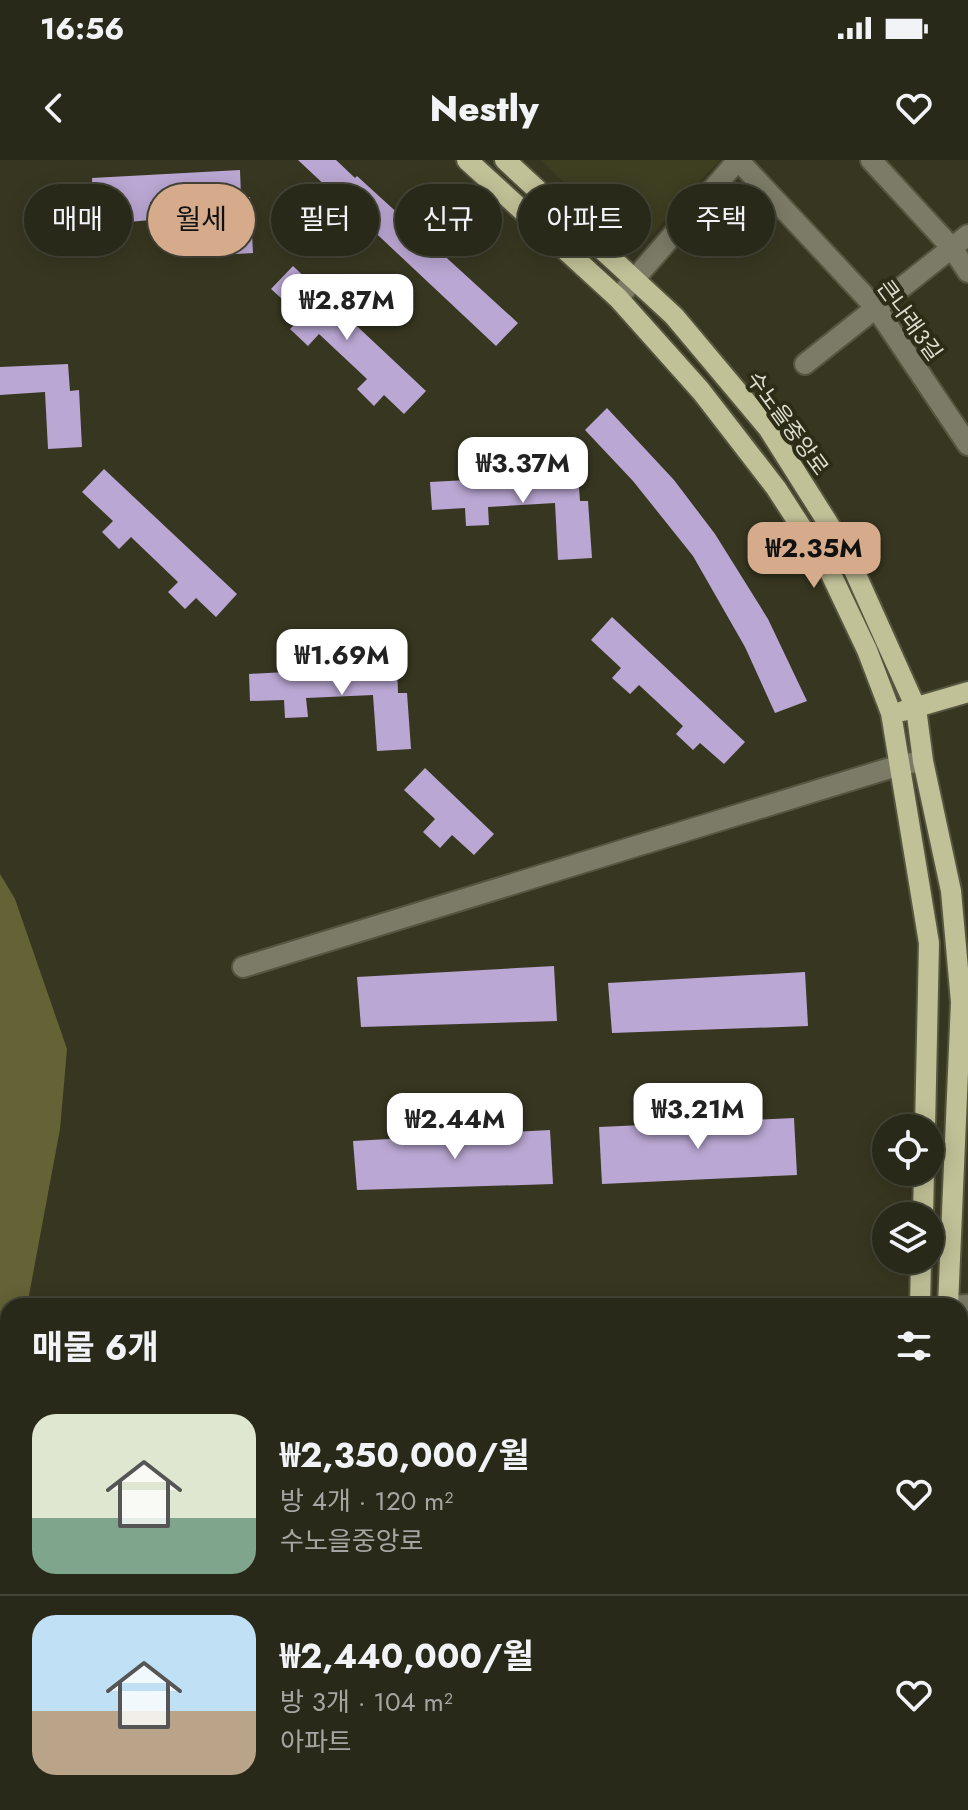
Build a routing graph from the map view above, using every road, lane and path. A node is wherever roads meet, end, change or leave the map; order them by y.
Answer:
1 (467, 160) edge
2 (505, 160) edge
3 (738, 160) edge
4 (871, 160) edge
5 (960, 242) edge
6 (968, 272) edge
7 (634, 279) junction
8 (618, 298) junction
9 (876, 308) junction
10 (805, 364) dead end
11 (968, 445) edge
12 (968, 692) edge
13 (916, 708) junction
14 (891, 713) junction
15 (923, 761) junction
16 (900, 765) junction
17 (243, 967) dead end
18 (964, 1002) edge
19 (925, 1114) edge
20 (921, 1274) edge
21 (920, 1298) edge
22 (948, 1298) edge

1 - 8 main road
2 - 7 main road, 수노을중앙로
3 - 7 street
3 - 9 street, 큰나래3길
4 - 5 street
5 - 6 street
5 - 9 street
7 - 8 street
7 - 13 main road, 수노을중앙로
8 - 14 main road
9 - 10 street
9 - 11 street, 큰나래3길
12 - 13 main road
13 - 14 main road
13 - 15 main road, 수노을중앙로
14 - 16 main road
15 - 16 street
15 - 18 main road, 수노을중앙로
16 - 17 street
16 - 19 main road
18 - 22 main road, 수노을중앙로
20 - 21 main road

